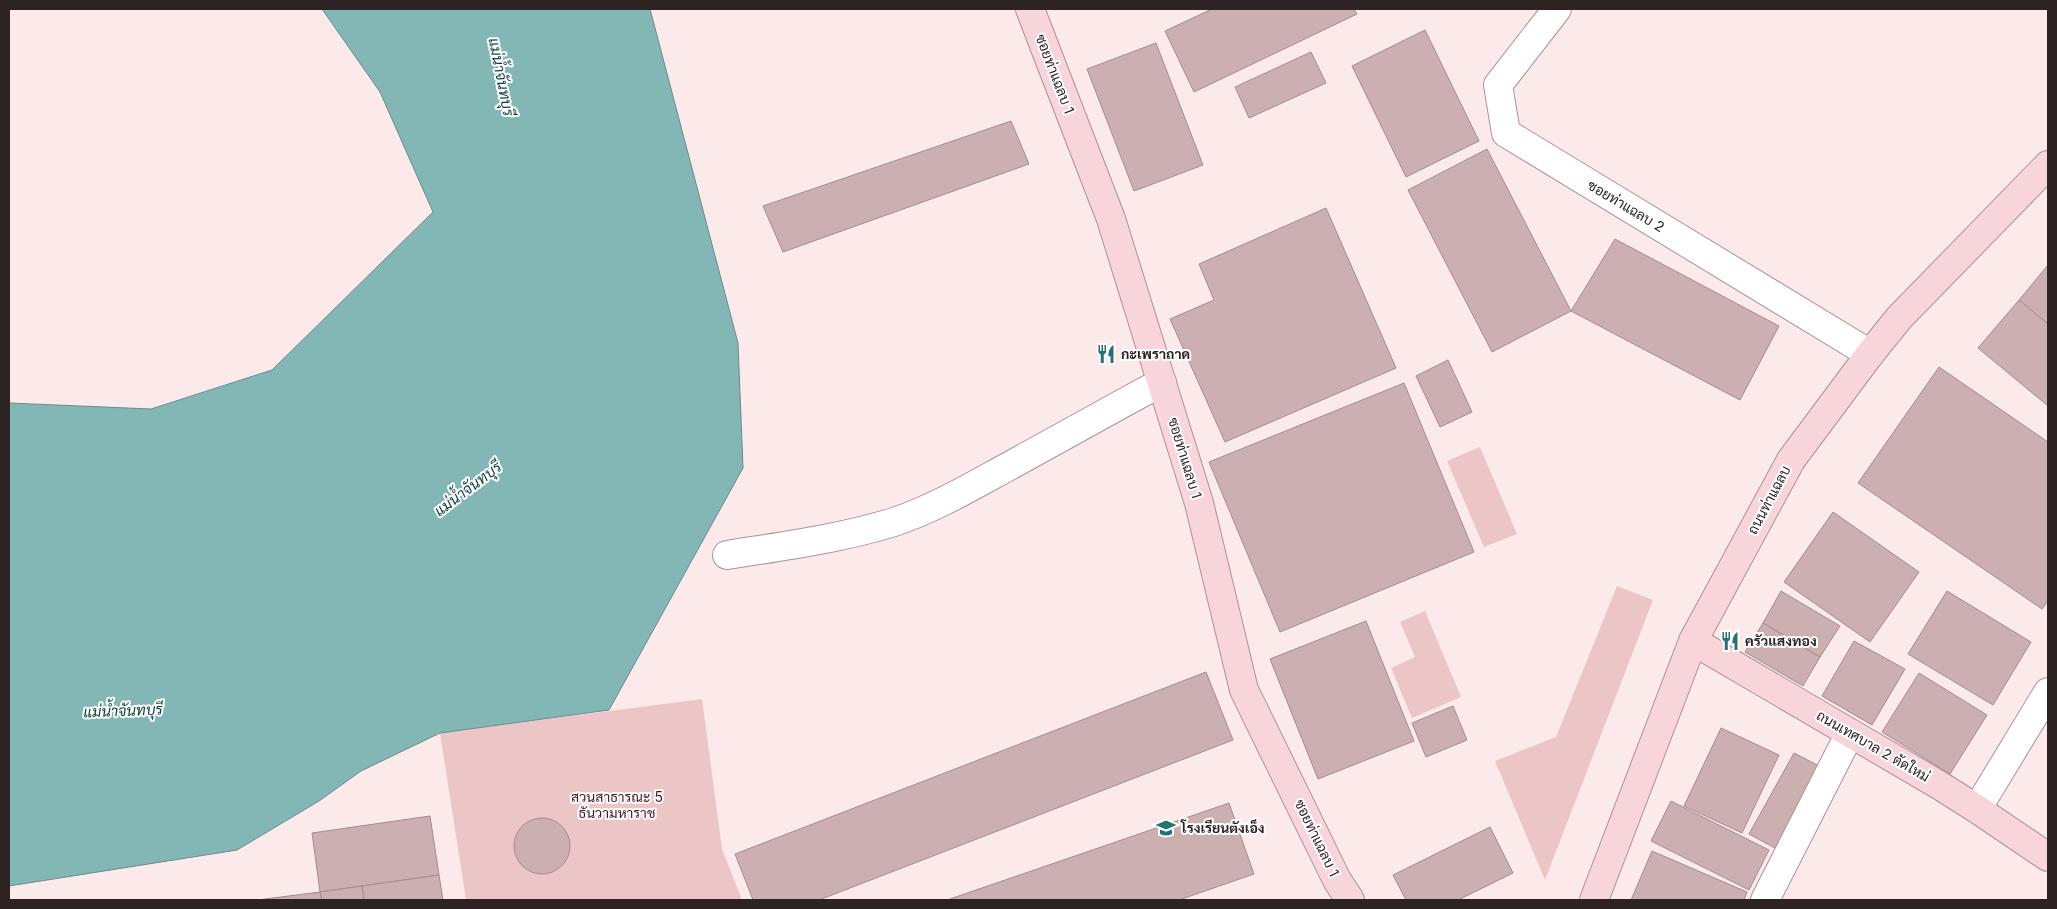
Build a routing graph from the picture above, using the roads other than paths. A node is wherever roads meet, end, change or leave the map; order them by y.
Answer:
1 (1030, 9) edge
2 (1557, 9) edge
3 (2048, 165) edge
4 (1870, 354) junction
5 (1162, 382) junction
6 (727, 555) dead end
7 (1693, 641) junction
8 (2048, 692) edge
9 (1850, 733) junction
10 (1977, 808) junction
11 (2048, 857) edge
12 (1350, 900) edge
13 (1594, 900) edge
14 (1765, 900) edge

1 - 5 street, ซอยท่าแฉลบ 1
2 - 4 street, ซอยท่าแฉลบ 2
3 - 4 street, ถนนท่าแฉลบ
4 - 7 street, ถนนท่าแฉลบ
5 - 6 street
5 - 12 street, ซอยท่าแฉลบ 1
7 - 9 street, ถนนเทศบาล 2 ตัดใหม่
7 - 13 street, ถนนท่าแฉลบ
8 - 10 street
9 - 10 street, ถนนเทศบาล 2 ตัดใหม่
9 - 14 street
10 - 11 street, ถนนเทศบาล 2 ตัดใหม่

